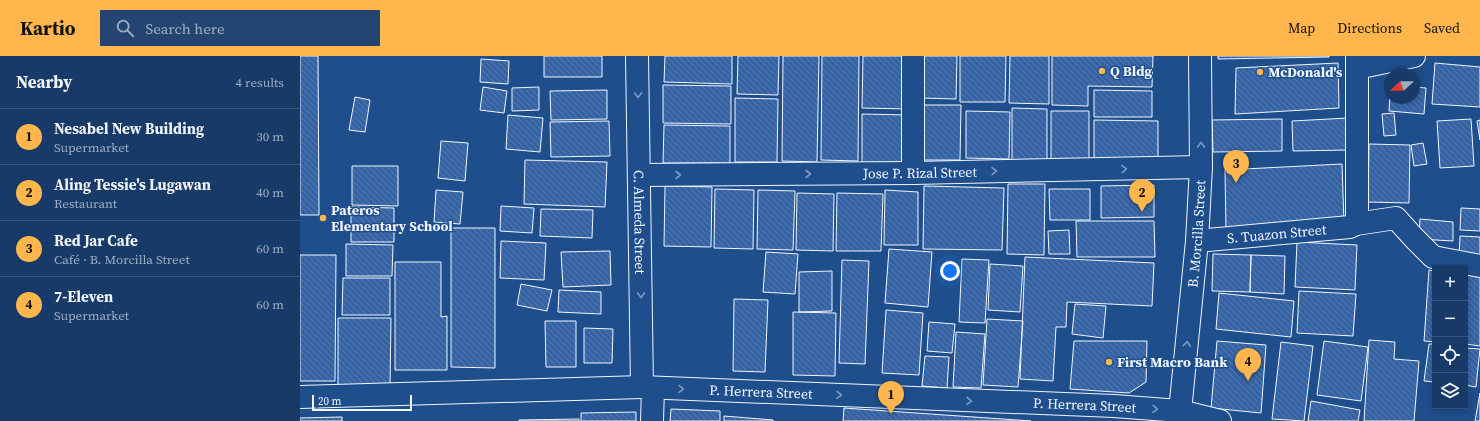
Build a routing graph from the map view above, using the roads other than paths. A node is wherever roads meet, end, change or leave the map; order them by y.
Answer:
1 (637, 56) edge
2 (913, 56) edge
3 (1200, 56) edge
4 (1414, 56) edge
5 (1357, 62) edge
6 (1201, 167) junction
7 (913, 173) junction
8 (639, 175) junction
9 (1356, 224) junction
10 (1197, 241) junction
11 (1480, 266) edge
12 (647, 388) junction
13 (300, 397) edge
14 (1178, 418) edge
15 (652, 421) edge
16 (1220, 421) edge

1 -> 8 street, C. Almeda Street
2 - 7 street
6 -> 3 street, B. Morcilla Street
4 - 5 street
5 - 9 street
7 -> 6 street, Jose P. Rizal Street
6 - 10 street, B. Morcilla Street
8 -> 7 street, Jose P. Rizal Street
8 -> 12 street, C. Almeda Street
9 - 10 street, S. Tuazon Street
9 - 11 street, S. Tuazon Street
14 -> 10 street, B. Morcilla Street
12 - 13 street, P. Herrera Street
12 -> 14 street, P. Herrera Street
12 - 15 street, C. Almeda Street
14 - 16 street, P. Herrera Street

